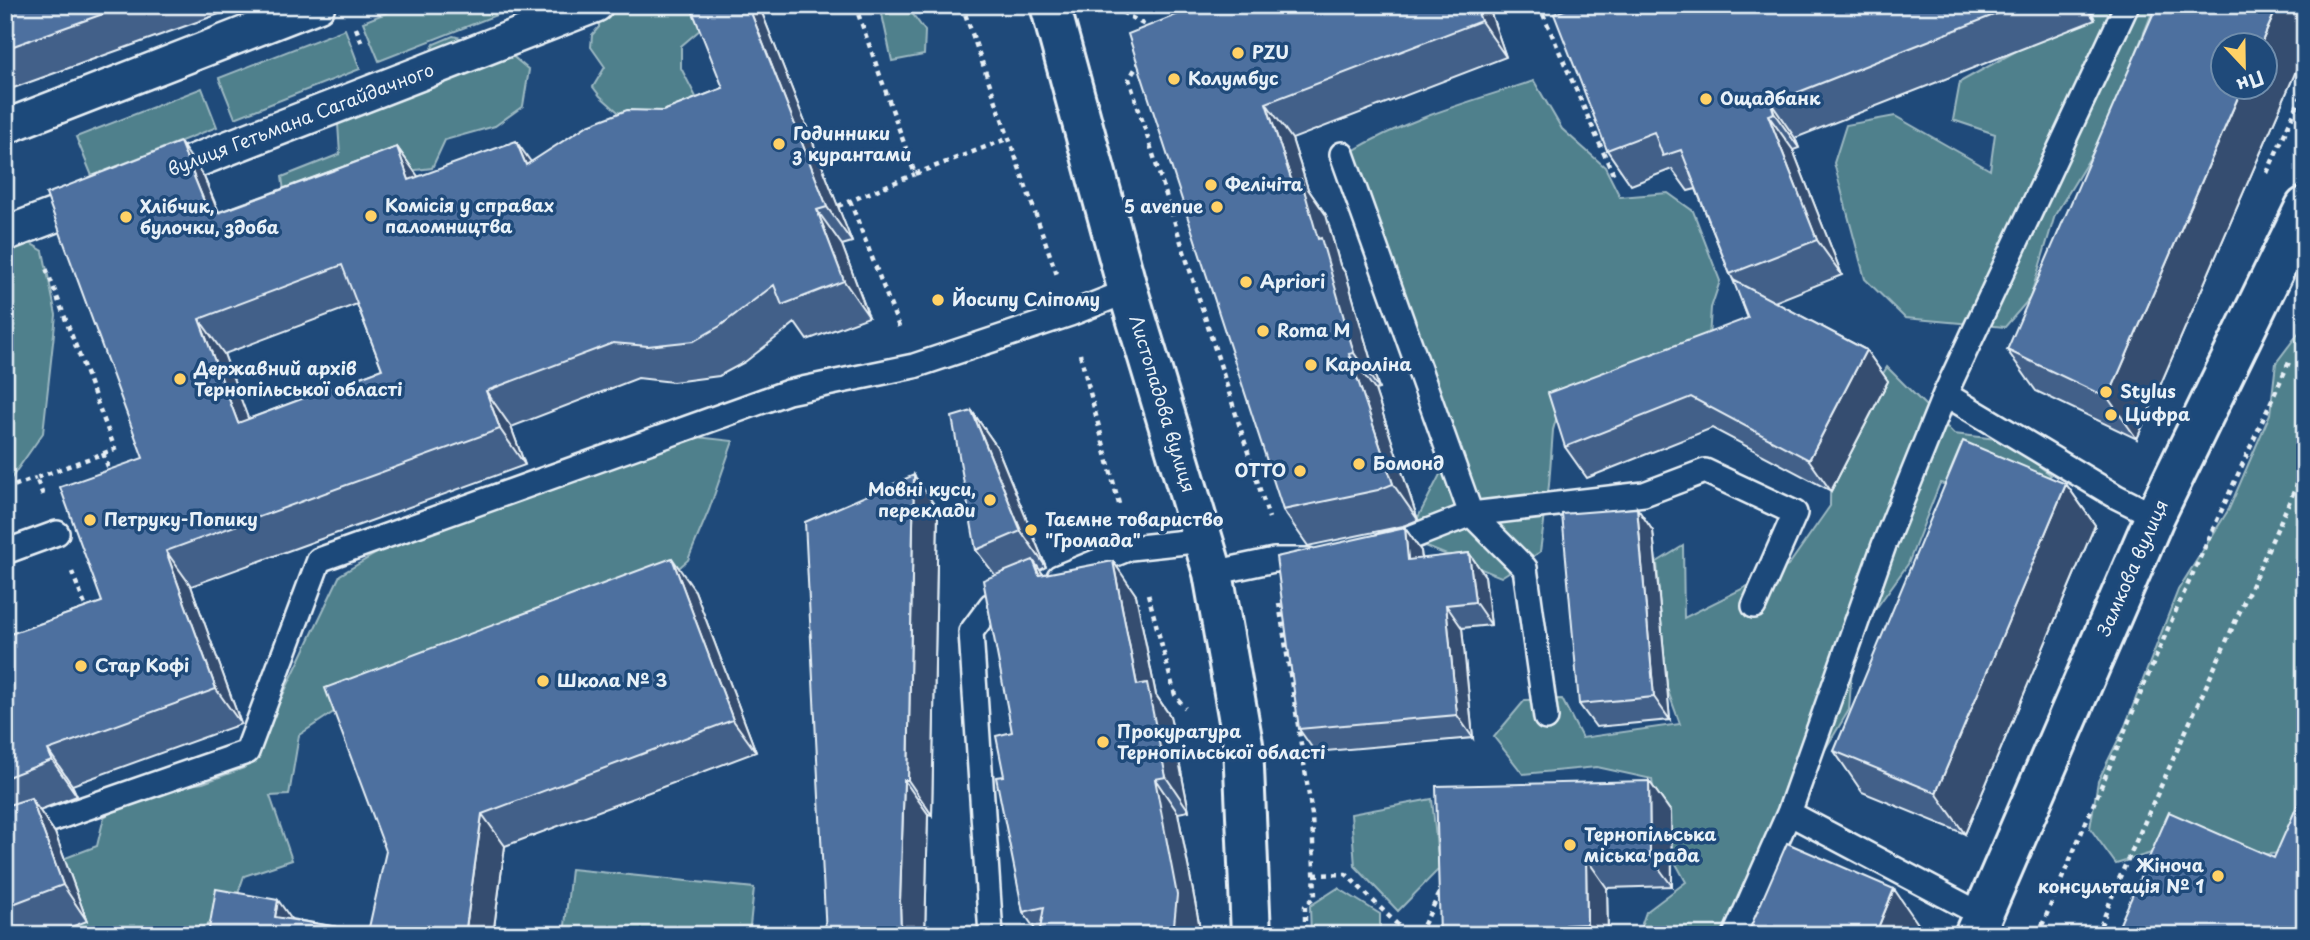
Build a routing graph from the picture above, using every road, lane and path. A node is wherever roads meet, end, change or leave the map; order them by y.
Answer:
1 (318, 5) edge
2 (596, 5) edge
3 (855, 5) edge
4 (1050, 5) edge
5 (1539, 5) edge
6 (2127, 5) edge
7 (1122, 12) dead end
8 (1557, 18) edge
9 (1547, 22) junction
10 (1157, 32) edge
11 (5, 127) edge
12 (1009, 138) dead end
13 (1342, 154) dead end
14 (1625, 167) edge
15 (915, 174) junction
16 (850, 201) junction
17 (838, 206) dead end
18 (2305, 206) edge
19 (18, 229) edge
20 (1128, 291) junction
21 (2293, 352) dead end
22 (914, 366) junction
23 (1945, 394) junction
24 (103, 453) junction
25 (2305, 467) edge
26 (36, 478) junction
27 (116, 486) edge
28 (5, 489) edge
29 (1471, 514) junction
30 (2155, 516) junction
31 (57, 533) junction
32 (1368, 548) edge
33 (5, 552) edge
34 (1208, 556) junction
35 (1329, 557) edge
36 (1754, 606) dead end
37 (90, 617) edge
38 (1546, 719) dead end
39 (1789, 813) junction
40 (5, 836) edge
41 (1314, 875) dead end
42 (1444, 884) edge
43 (1978, 925) edge
44 (1447, 932) edge
45 (1404, 933) edge
46 (1420, 934) edge
47 (991, 935) edge
48 (1251, 935) edge
49 (1735, 935) edge
50 (2038, 935) edge
51 (2097, 935) edge

1 - 11 street
2 - 19 street, вулиця Гетьмана Сагайдачного
3 - 15 path
4 - 20 street, Листопадова вулиця
5 - 9 path
6 - 23 lane
7 - 10 path
8 - 9 path
9 - 14 path
12 - 15 path
13 - 29 lane
15 - 16 path
16 - 17 path
16 - 22 path
18 - 30 street, Замкова вулиця
19 - 24 path
20 - 22 lane
20 - 34 street, Листопадова вулиця
21 - 50 path
22 - 40 lane
23 - 30 lane
23 - 39 lane
24 - 26 path
24 - 27 path
25 - 51 path
26 - 28 path
26 - 31 path
29 - 32 lane
29 - 36 lane
29 - 38 lane
30 - 43 street, Замкова вулиця
31 - 33 lane
31 - 37 path
34 - 35 lane
34 - 47 lane
34 - 48 street, Листопадова вулиця
39 - 43 lane
39 - 49 lane
41 - 45 path
42 - 46 path
44 - 46 path
45 - 46 path

